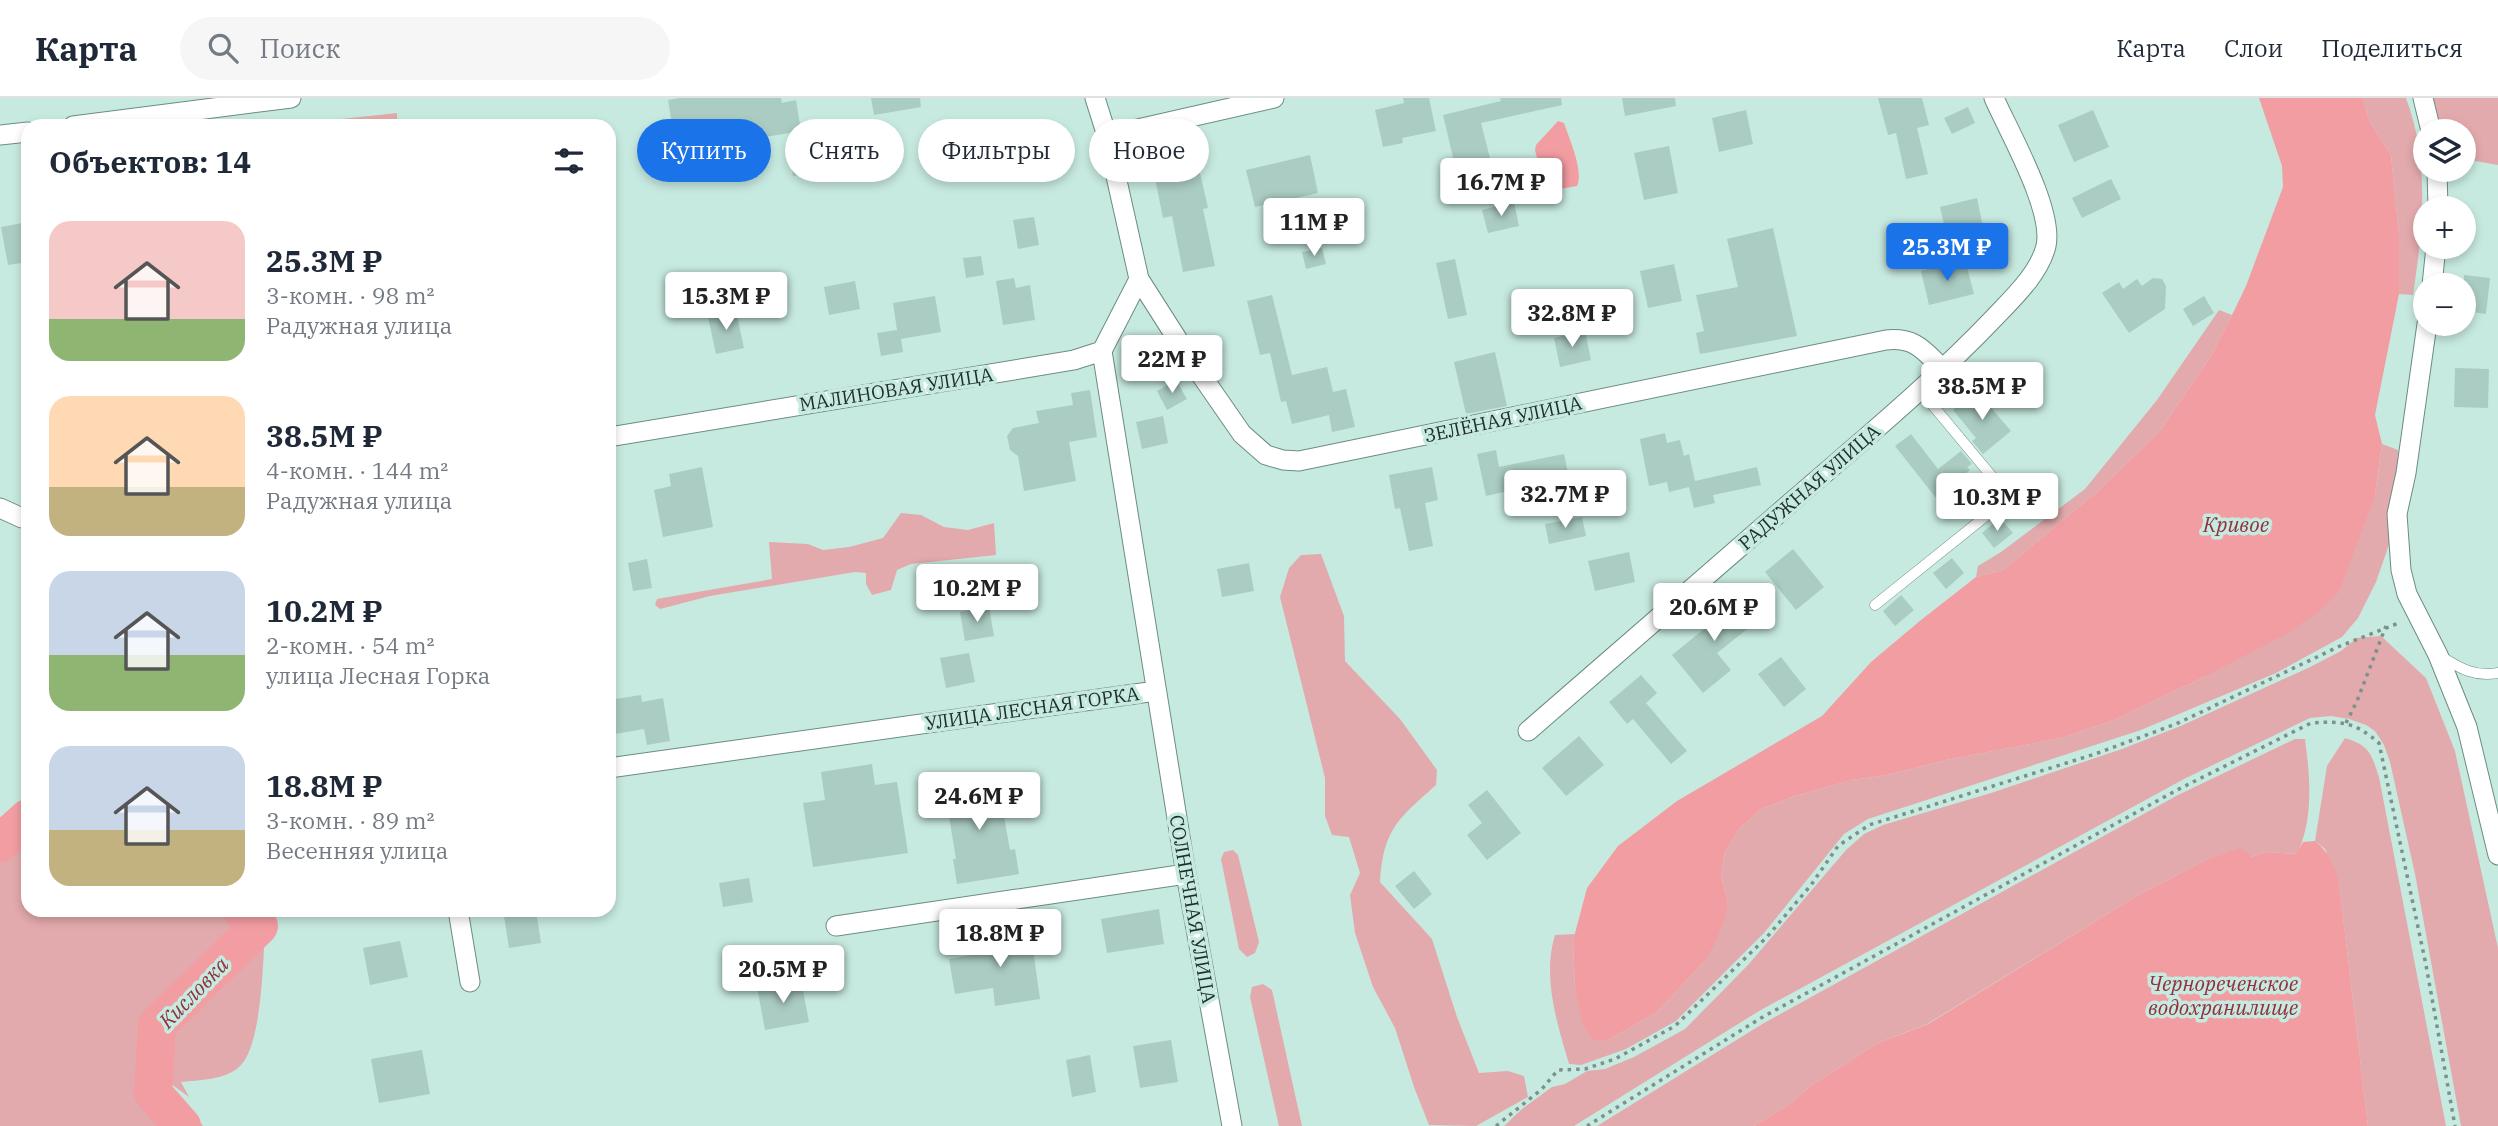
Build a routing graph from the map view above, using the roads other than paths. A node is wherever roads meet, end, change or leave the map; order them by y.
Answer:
1 (291, 98) edge
2 (1095, 98) edge
3 (1274, 98) edge
4 (1993, 98) edge
5 (2423, 98) edge
6 (128, 119) edge
7 (1102, 119) edge
8 (1182, 119) edge
9 (2428, 119) edge
10 (21, 133) edge
11 (0, 135) edge
12 (1117, 182) edge
13 (1139, 279) junction
14 (2425, 336) edge
15 (1102, 351) junction
16 (1943, 369) junction
17 (1920, 390) junction
18 (616, 435) edge
19 (2022, 487) dead end
20 (2009, 497) junction
21 (0, 508) edge
22 (21, 516) edge
23 (1875, 605) dead end
24 (2438, 655) junction
25 (2498, 673) edge
26 (1156, 691) junction
27 (1528, 732) dead end
28 (616, 767) edge
29 (2498, 855) edge
30 (1186, 874) junction
31 (459, 917) edge
32 (836, 926) dead end
33 (470, 982) dead end
34 (1232, 1126) edge

1 - 6 street
2 - 7 street, ЗЕЛЁНАЯ УЛИЦА
3 - 8 street
4 - 16 street, РАДУЖНАЯ УЛИЦА
5 - 9 street
10 - 11 street
12 - 13 street, ЗЕЛЁНАЯ УЛИЦА
13 - 15 street
13 - 16 street, ЗЕЛЁНАЯ УЛИЦА
14 - 24 street
15 - 18 street, МАЛИНОВАЯ УЛИЦА
15 - 26 street, УЛИЦА ЛЕСНАЯ ГОРКА
16 - 17 street, РАДУЖНАЯ УЛИЦА
17 - 20 lane
17 - 27 street, РАДУЖНАЯ УЛИЦА
19 - 20 lane
20 - 23 lane
21 - 22 street
24 - 25 lane
24 - 29 street
26 - 28 street, УЛИЦА ЛЕСНАЯ ГОРКА
26 - 30 street, СОЛНЕЧНАЯ УЛИЦА
30 - 32 street
30 - 34 street, СОЛНЕЧНАЯ УЛИЦА
31 - 33 street

